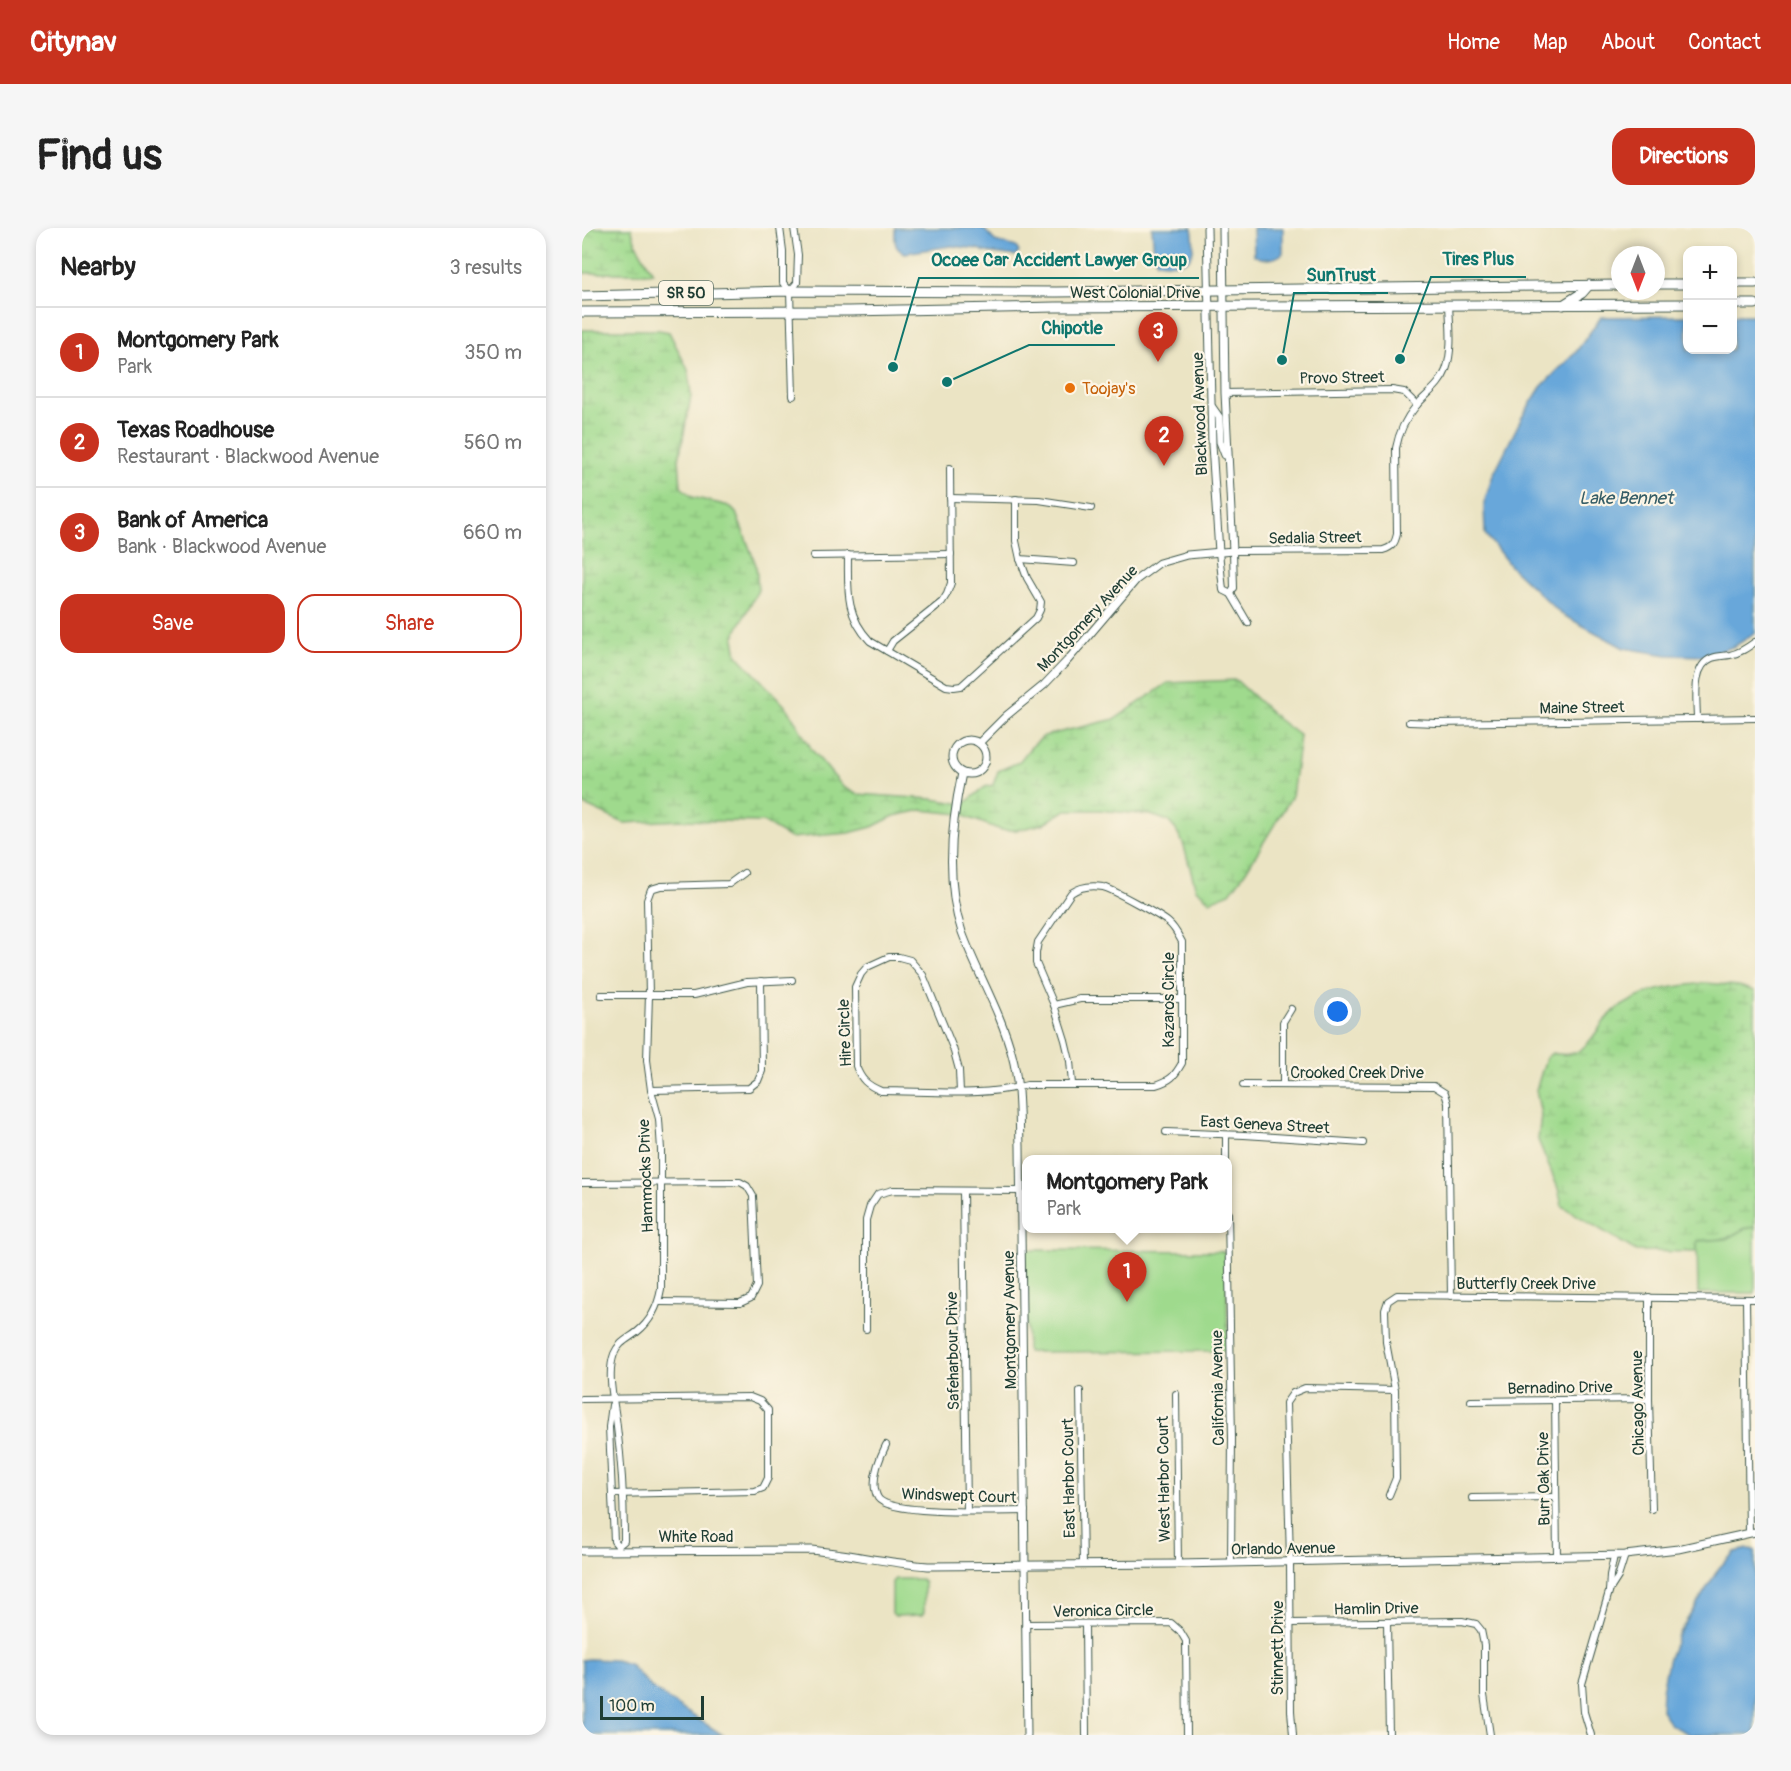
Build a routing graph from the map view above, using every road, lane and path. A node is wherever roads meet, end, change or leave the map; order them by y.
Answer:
1 (780, 228) edge
2 (794, 228) edge
3 (1207, 228) edge
4 (1223, 228) edge
5 (1737, 283) edge
6 (1755, 283) edge
7 (1665, 284) edge
8 (1683, 284) edge
9 (1589, 285) junction
10 (1611, 285) edge
11 (1209, 290) junction
12 (1224, 290) junction
13 (790, 291) junction
14 (582, 296) edge
15 (1683, 304) edge
16 (1737, 304) edge
17 (1755, 304) edge
18 (1449, 305) junction
19 (1563, 305) junction
20 (1209, 307) junction
21 (1224, 307) junction
22 (790, 310) junction
23 (582, 312) edge
24 (1225, 393) junction
25 (793, 396) dead end
26 (1417, 405) junction
27 (1212, 407) junction
28 (1227, 460) junction
29 (950, 468) dead end
30 (950, 498) junction
31 (1016, 499) junction
32 (1090, 508) dead end
33 (1233, 551) junction
34 (1219, 552) junction
35 (951, 554) junction
36 (848, 555) junction
37 (813, 556) dead end
38 (1020, 559) junction
39 (1074, 563) dead end
40 (1231, 594) junction
41 (1248, 623) dead end
42 (1755, 642) edge
43 (887, 651) junction
44 (1755, 718) edge
45 (1697, 719) junction
46 (1409, 722) dead end
47 (979, 743) junction
48 (962, 774) junction
49 (744, 873) dead end
50 (792, 980) dead end
51 (761, 981) junction
52 (649, 994) junction
53 (602, 995) dead end
54 (1182, 999) junction
55 (1054, 1005) junction
56 (1291, 1009) dead end
57 (1072, 1084) junction
58 (1244, 1085) dead end
59 (1283, 1085) junction
60 (1018, 1087) junction
61 (651, 1090) junction
62 (960, 1092) junction
63 (1166, 1132) dead end
64 (1226, 1135) junction
65 (1363, 1143) dead end
66 (1226, 1155) edge
67 (582, 1183) edge
68 (660, 1183) junction
69 (963, 1191) junction
70 (1021, 1191) junction
71 (1227, 1233) edge
72 (1451, 1296) junction
73 (1649, 1297) junction
74 (1746, 1299) junction
75 (1755, 1299) edge
76 (659, 1302) junction
77 (866, 1329) dead end
78 (1395, 1390) junction
79 (1080, 1391) dead end
80 (1176, 1394) dead end
81 (582, 1399) edge
82 (613, 1399) junction
83 (1649, 1399) junction
84 (1555, 1400) junction
85 (1471, 1401) dead end
86 (886, 1445) dead end
87 (612, 1494) junction
88 (624, 1494) junction
89 (1389, 1495) dead end
90 (1556, 1497) junction
91 (1472, 1498) dead end
92 (1653, 1509) dead end
93 (967, 1511) junction
94 (1025, 1511) junction
95 (1752, 1533) edge
96 (618, 1548) junction
97 (811, 1550) joint
98 (582, 1551) edge
99 (1625, 1555) junction
100 (1557, 1556) junction
101 (1614, 1556) junction
102 (1290, 1561) junction
103 (1231, 1562) junction
104 (1178, 1564) junction
105 (1083, 1565) junction
106 (1025, 1566) junction
107 (1609, 1592) junction
108 (1387, 1622) junction
109 (1290, 1623) junction
110 (1026, 1624) junction
111 (1085, 1624) junction
112 (1027, 1735) edge
113 (1086, 1735) edge
114 (1187, 1735) edge
115 (1293, 1735) edge
116 (1389, 1735) edge
117 (1490, 1735) edge
118 (1591, 1735) edge

1 - 13 street
2 - 13 street
3 - 11 street, Blackwood Avenue
4 - 12 street, Blackwood Avenue
5 - 6 highway
7 - 8 highway
9 - 10 highway, West Colonial Drive / SR 50
9 - 12 highway, West Colonial Drive / SR 50
9 - 19 highway
11 - 12 highway, West Colonial Drive / SR 50
11 - 13 highway, West Colonial Drive / SR 50
11 - 20 street, Blackwood Avenue
12 - 21 street, Blackwood Avenue
13 - 14 highway, West Colonial Drive / SR 50
13 - 22 street
15 - 19 highway, West Colonial Drive / SR 50
16 - 17 highway
18 - 19 highway, West Colonial Drive / SR 50
18 - 21 highway, West Colonial Drive / SR 50
18 - 26 street
20 - 21 highway, West Colonial Drive / SR 50
20 - 22 highway, West Colonial Drive / SR 50
20 - 27 street, Blackwood Avenue
21 - 24 street, Blackwood Avenue
22 - 23 highway, West Colonial Drive / SR 50
22 - 25 street
24 - 26 street, Provo Street
24 - 28 street, Blackwood Avenue
26 - 33 street, Sedalia Street
27 - 28 street
27 - 34 street, Blackwood Avenue
28 - 33 street, Blackwood Avenue
29 - 30 street
30 - 31 street
30 - 35 street
31 - 32 street
31 - 38 street
33 - 34 street, Montgomery Avenue
33 - 40 street, Blackwood Avenue
34 - 40 street, Blackwood Avenue
34 - 47 street, Montgomery Avenue
35 - 36 street
35 - 43 street
36 - 37 street
36 - 43 street
38 - 39 street
38 - 43 street
40 - 41 street, Blackwood Avenue
42 - 45 street
44 - 45 street, Maine Street
45 - 46 street, Maine Street
47 - 48 street
47 - 48 street
48 - 60 street, Montgomery Avenue
49 - 52 street, Hammocks Drive
50 - 51 street
51 - 52 street
51 - 61 street
52 - 53 street
52 - 61 street, Hammocks Drive
54 - 55 street
54 - 55 street, Kazaros Circle
54 - 57 street, Kazaros Circle
55 - 57 street, Kazaros Circle
56 - 59 street
57 - 60 street, Kazaros Circle
58 - 59 street, Crooked Creek Drive
59 - 72 street, Crooked Creek Drive
60 - 62 street, Hire Circle
60 - 70 street, Montgomery Avenue
61 - 68 street, Hammocks Drive
62 - 62 street, Hire Circle
63 - 64 street, East Geneva Street
64 - 65 street, East Geneva Street
64 - 66 street
67 - 68 street
68 - 76 street, Hammocks Drive
68 - 76 street
69 - 70 street
69 - 77 street
69 - 93 street, Safeharbour Drive
70 - 94 street, Montgomery Avenue
71 - 103 street, California Avenue
72 - 73 street, Butterfly Creek Drive
72 - 78 street, Butterfly Creek Drive
73 - 74 street, Butterfly Creek Drive
73 - 83 street, Chicago Avenue
74 - 75 street, Butterfly Creek Drive
74 - 95 street
76 - 82 street
78 - 89 street
78 - 102 street, Stinnett Drive
79 - 105 street, East Harbor Court
80 - 104 street, West Harbor Court
81 - 82 street
82 - 87 street
82 - 88 street
82 - 88 street
83 - 84 street, Bernadino Drive
83 - 92 street, Chicago Avenue
84 - 85 street, Bernadino Drive
84 - 90 street, Burr Oak Drive
86 - 93 street, Windswept Court
87 - 88 street
87 - 96 street
88 - 96 street
90 - 91 street
90 - 100 street, Burr Oak Drive
93 - 94 street, Windswept Court
94 - 106 street, Montgomery Avenue
95 - 99 street, Orlando Avenue
96 - 97 street, White Road
96 - 98 street, White Road
97 - 106 street, Orlando Avenue
99 - 101 street, Orlando Avenue
99 - 107 street
100 - 101 street, Orlando Avenue
100 - 102 street, Orlando Avenue
101 - 107 street
102 - 103 street, Orlando Avenue
102 - 109 street, Stinnett Drive
103 - 104 street, Orlando Avenue
104 - 105 street, Orlando Avenue
105 - 106 street, Orlando Avenue
106 - 110 street, Montgomery Avenue
107 - 118 street
108 - 109 street, Hamlin Drive
108 - 116 street
108 - 117 street, Hamlin Drive
109 - 115 street, Stinnett Drive
110 - 111 street, Veronica Circle
110 - 112 street, Montgomery Avenue
111 - 113 street
111 - 114 street, Veronica Circle

